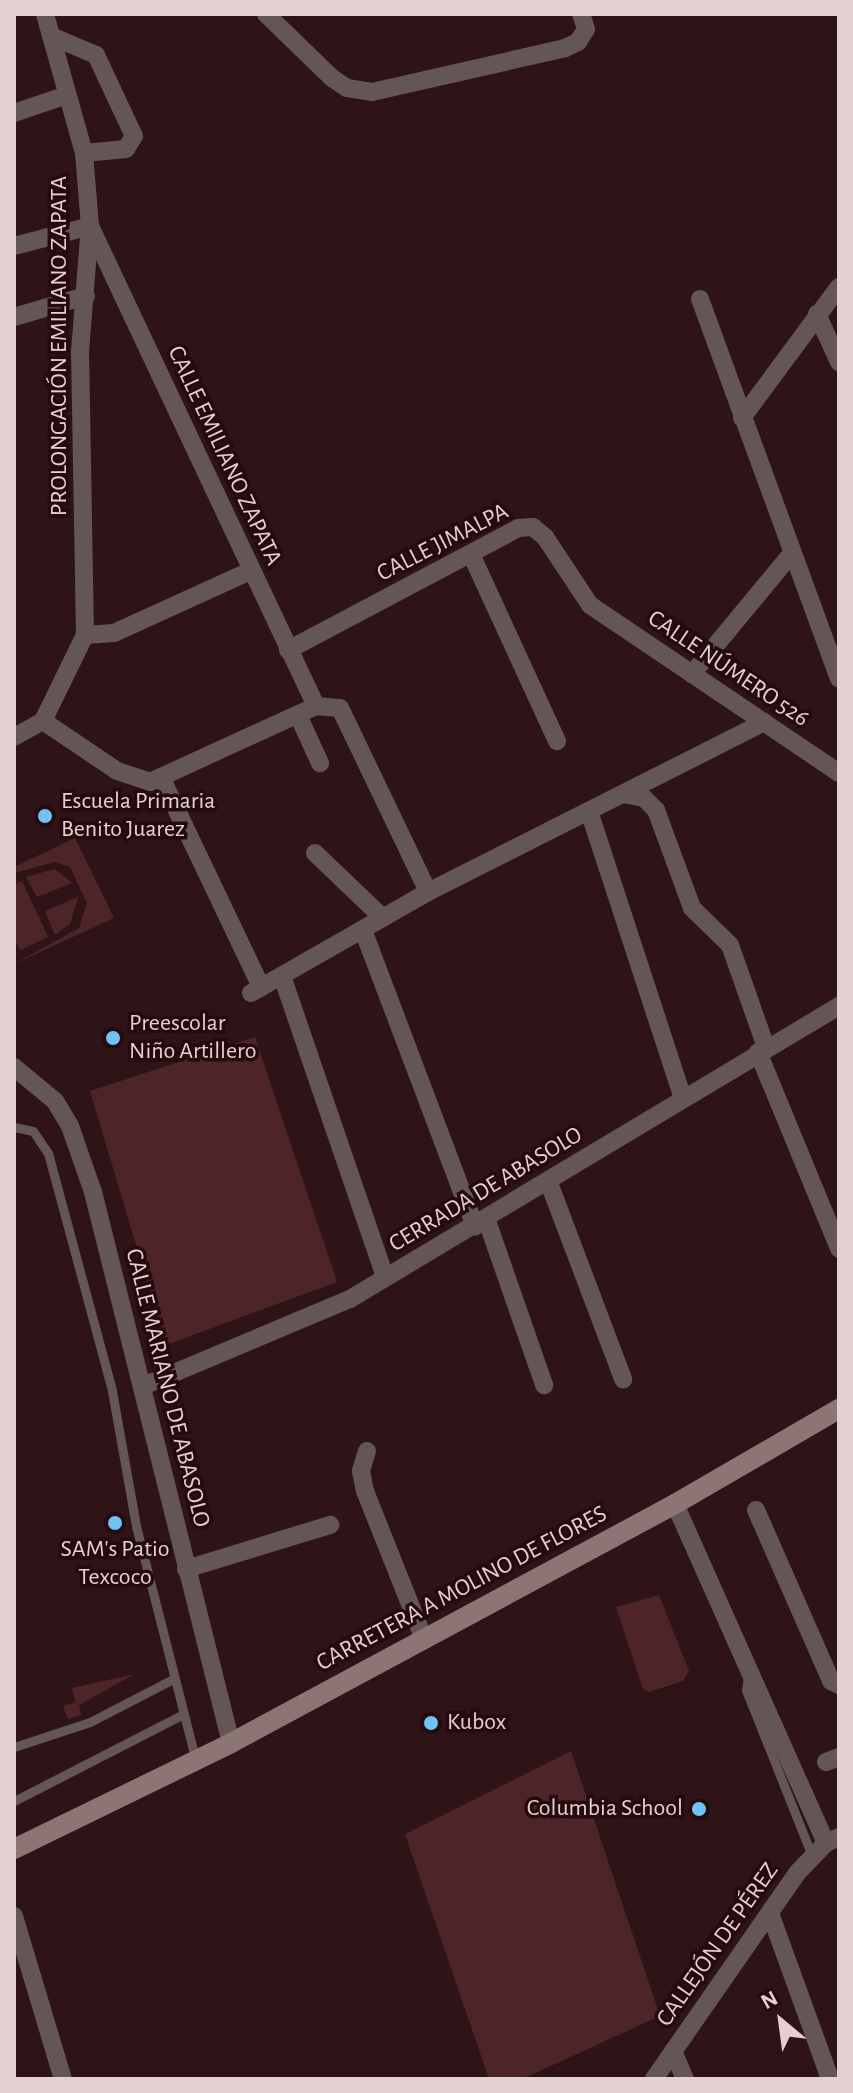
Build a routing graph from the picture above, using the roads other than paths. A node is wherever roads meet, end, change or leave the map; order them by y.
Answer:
1 (45, 14) edge
2 (266, 14) edge
3 (581, 14) edge
4 (51, 36) junction
5 (67, 95) junction
6 (14, 113) edge
7 (84, 153) junction
8 (90, 226) junction
9 (14, 246) edge
10 (839, 287) edge
11 (86, 296) junction
12 (700, 299) dead end
13 (817, 314) junction
14 (14, 317) edge
15 (839, 362) edge
16 (742, 418) junction
17 (792, 553) junction
18 (471, 554) junction
19 (250, 571) junction
20 (590, 605) joint
21 (85, 635) junction
22 (288, 650) junction
23 (692, 674) junction
24 (839, 678) edge
25 (316, 706) junction
26 (298, 715) junction
27 (43, 721) junction
28 (764, 722) junction
29 (14, 737) edge
30 (557, 741) dead end
31 (320, 763) dead end
32 (839, 773) edge
33 (161, 777) junction
34 (623, 794) junction
35 (589, 811) junction
36 (315, 853) dead end
37 (428, 892) junction
38 (383, 918) junction
39 (363, 930) junction
40 (282, 976) junction
41 (839, 1006) edge
42 (762, 1049) junction
43 (14, 1067) edge
44 (683, 1098) junction
45 (14, 1127) edge
46 (549, 1183) junction
47 (481, 1224) junction
48 (839, 1249) edge
49 (385, 1277) junction
50 (623, 1379) dead end
51 (544, 1385) dead end
52 (143, 1386) junction
53 (839, 1409) edge
54 (367, 1451) dead end
55 (675, 1504) junction
56 (756, 1510) dead end
57 (330, 1525) dead end
58 (186, 1569) junction
59 (424, 1639) junction
60 (750, 1666) junction
61 (173, 1679) junction
62 (839, 1685) edge
63 (183, 1714) junction
64 (231, 1743) junction
65 (14, 1747) edge
66 (196, 1761) junction
67 (14, 1801) edge
68 (105, 1806) junction
69 (833, 1840) edge
70 (14, 1849) edge
71 (812, 1856) junction
72 (14, 1861) edge
73 (770, 1913) junction
74 (14, 1916) edge
75 (673, 2051) junction
76 (63, 2079) edge
77 (654, 2079) edge
78 (685, 2079) edge
79 (830, 2079) edge

1 - 4 street, PROLONGACIÓN EMILIANO ZAPATA
2 - 3 street
4 - 5 street, PROLONGACIÓN EMILIANO ZAPATA
4 - 7 street
5 - 6 street
5 - 7 street, PROLONGACIÓN EMILIANO ZAPATA
7 - 8 street, PROLONGACIÓN EMILIANO ZAPATA
8 - 9 street
8 - 11 street, PROLONGACIÓN EMILIANO ZAPATA
8 - 19 street, CALLE EMILIANO ZAPATA
10 - 13 street
11 - 14 street
11 - 21 street, PROLONGACIÓN EMILIANO ZAPATA
12 - 16 street
13 - 15 street
13 - 16 street
16 - 17 street
17 - 23 street
17 - 24 street
18 - 20 street, CALLE JIMALPA
18 - 22 street, CALLE JIMALPA
18 - 30 street
19 - 21 street
19 - 22 street, CALLE EMILIANO ZAPATA
20 - 23 street, CALLE NÚMERO 526
21 - 27 street, PROLONGACIÓN EMILIANO ZAPATA
22 - 25 street, CALLE EMILIANO ZAPATA
23 - 28 street, CALLE NÚMERO 526
25 - 26 street
25 - 37 street
26 - 31 street
26 - 33 street
27 - 29 street
27 - 33 street
28 - 32 street, CALLE NÚMERO 526
28 - 34 street
33 - 40 street
34 - 35 street
34 - 42 street
35 - 37 street
35 - 44 street
36 - 38 street
37 - 38 street
38 - 39 street
39 - 40 street
39 - 47 street
40 - 49 street
41 - 42 street, CERRADA DE ABASOLO
42 - 44 street, CERRADA DE ABASOLO
42 - 48 street
43 - 52 street, CALLE MARIANO DE ABASOLO
44 - 46 street, CERRADA DE ABASOLO
45 - 61 lane
46 - 47 street, CERRADA DE ABASOLO
46 - 50 street
47 - 49 street, CERRADA DE ABASOLO
47 - 51 street
49 - 52 street, CERRADA DE ABASOLO
52 - 58 street, CALLE MARIANO DE ABASOLO
53 - 55 main road, CARRETERA A MOLINO DE FLORES
54 - 59 street
55 - 59 main road, CARRETERA A MOLINO DE FLORES
55 - 60 street
56 - 62 street
57 - 58 street
58 - 64 street, CALLE MARIANO DE ABASOLO
59 - 64 main road, CARRETERA A MOLINO DE FLORES
60 - 69 street
60 - 71 lane
61 - 63 lane
61 - 65 lane
63 - 66 lane
63 - 67 lane
64 - 66 main road, CARRETERA A MOLINO DE FLORES
66 - 68 main road, CARRETERA A MOLINO DE FLORES
68 - 70 main road, CARRETERA A MOLINO DE FLORES
68 - 72 main road, CARRETERA A MOLINO DE FLORES
69 - 71 street, CALLEJÓN DE PÉREZ
71 - 73 street, CALLEJÓN DE PÉREZ
73 - 75 street, CALLEJÓN DE PÉREZ
73 - 79 street
74 - 76 street
75 - 77 street, CALLEJÓN DE PÉREZ
75 - 78 street

